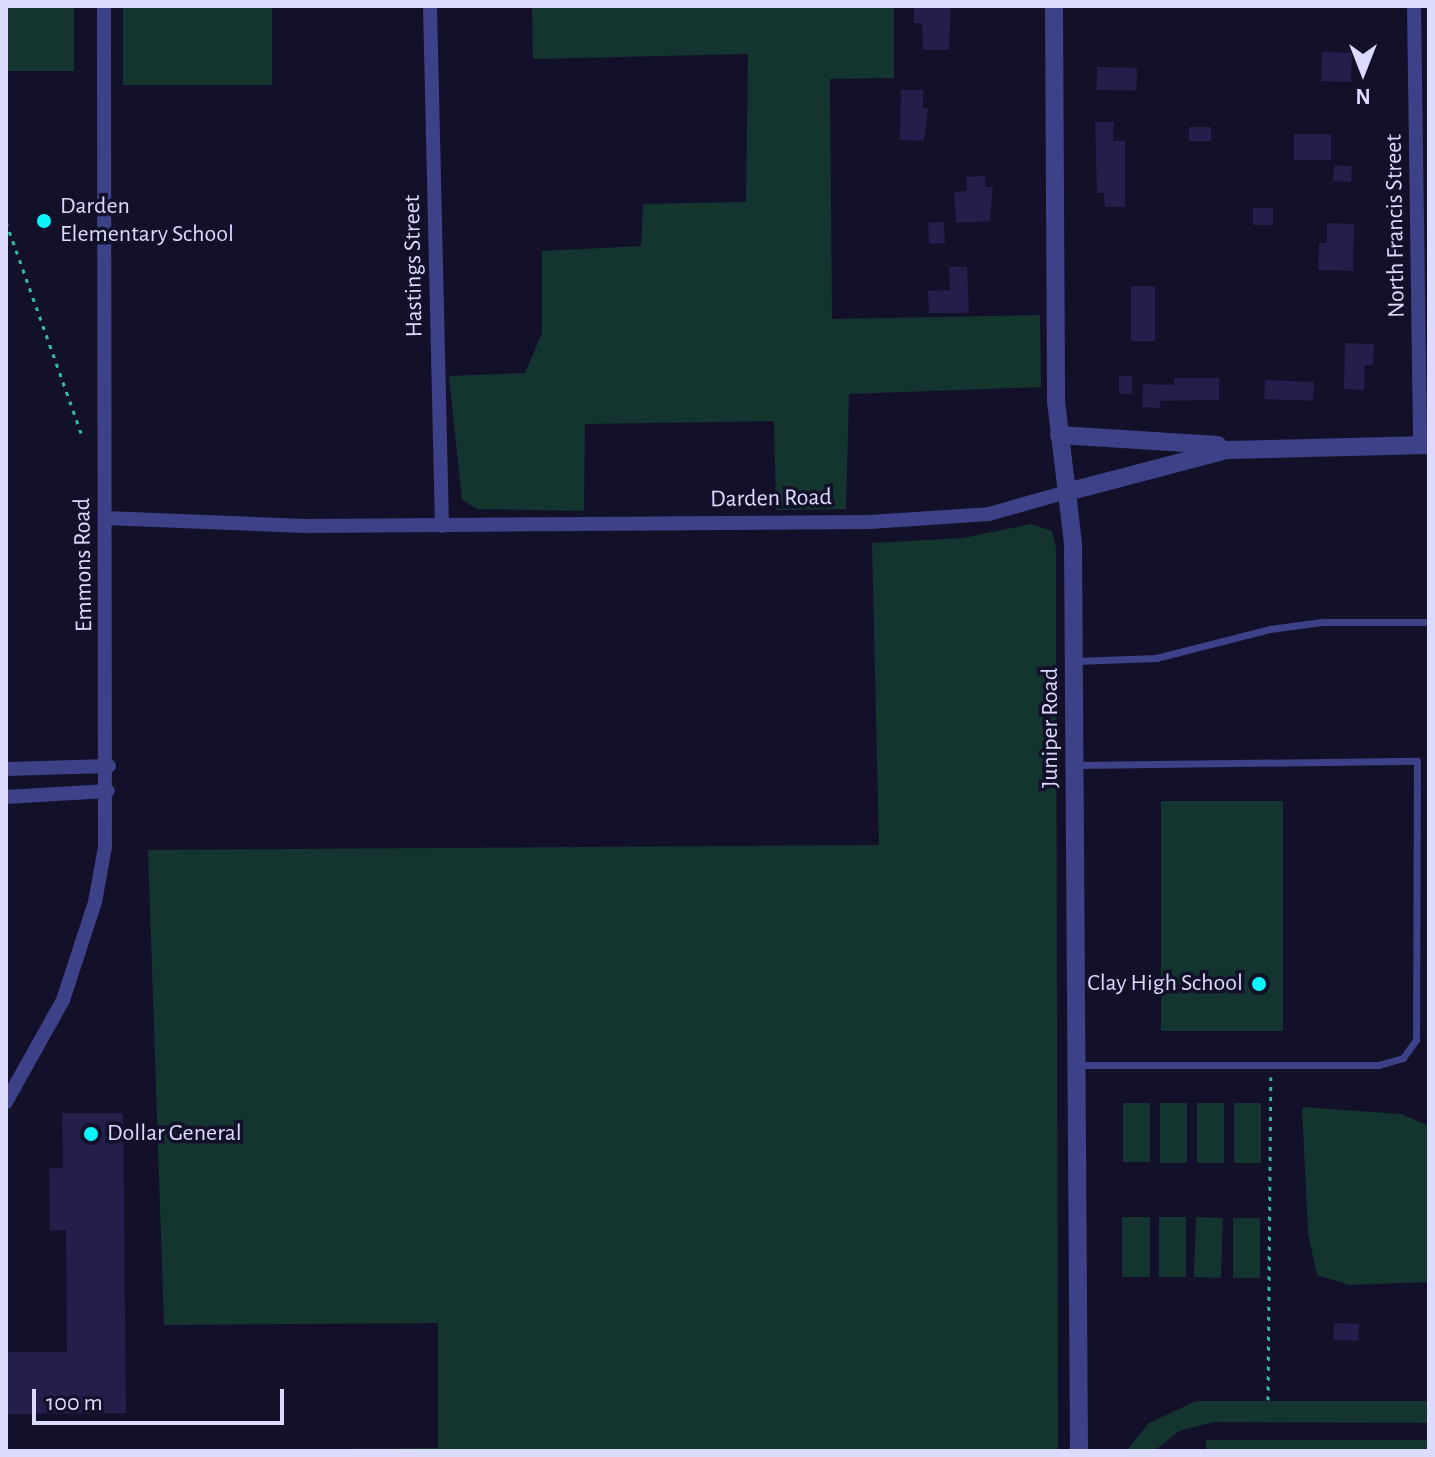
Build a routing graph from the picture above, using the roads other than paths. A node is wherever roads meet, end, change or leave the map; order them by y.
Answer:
1 (104, 6) edge
2 (430, 6) edge
3 (1054, 6) edge
4 (1414, 6) edge
5 (1059, 435) junction
6 (1424, 445) edge
7 (1277, 446) junction
8 (1067, 492) junction
9 (105, 518) junction
10 (442, 526) junction
11 (1429, 622) edge
12 (1075, 661) junction
13 (1075, 765) junction
14 (109, 766) junction
15 (6, 769) edge
16 (108, 791) junction
17 (6, 797) edge
18 (1077, 1065) junction
19 (6, 1102) edge
20 (1079, 1451) edge

1 - 9 street, Emmons Road
2 - 10 street, Hastings Street
3 - 5 street, Juniper Road
4 - 6 street, North Francis Street
5 - 7 street
5 - 8 street, Juniper Road
6 - 7 street, Darden Road
7 - 8 street, Darden Road
8 - 10 street, Darden Road
8 - 12 street, Juniper Road
9 - 10 street, Darden Road
9 - 14 street, Emmons Road
11 - 12 lane
12 - 13 street, Juniper Road
13 - 18 street, Juniper Road
13 - 18 lane
14 - 15 street
14 - 16 street, Emmons Road
16 - 17 street
16 - 19 street, Emmons Road
18 - 20 street, Juniper Road

